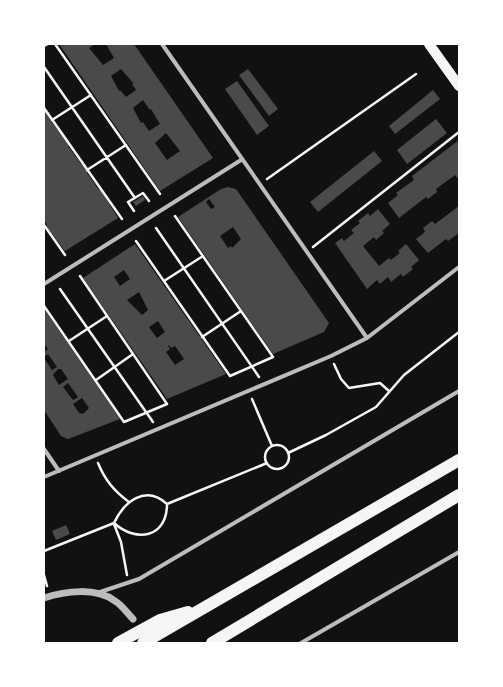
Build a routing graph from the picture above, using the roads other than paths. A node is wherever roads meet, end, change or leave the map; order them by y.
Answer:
1 (162, 44) edge
2 (429, 44) edge
3 (459, 86) edge
4 (241, 160) junction
5 (459, 267) edge
6 (44, 284) edge
7 (367, 338) junction
8 (459, 391) edge
9 (44, 449) edge
10 (459, 460) edge
11 (58, 471) junction
12 (44, 477) edge
13 (459, 495) edge
14 (459, 552) edge
15 (97, 593) junction
16 (44, 598) edge
17 (205, 607) junction
18 (133, 619) dead end
19 (118, 643) edge
20 (143, 643) edge
21 (212, 643) edge
22 (302, 643) edge

1 - 4 street
2 - 3 main road
4 - 6 street
4 - 7 street
5 - 7 street
7 - 11 street
8 - 15 street
9 - 11 street
10 - 17 highway
11 - 12 street
13 - 21 highway
14 - 22 street
15 - 16 street
15 - 18 street
17 - 19 highway
17 - 20 highway

